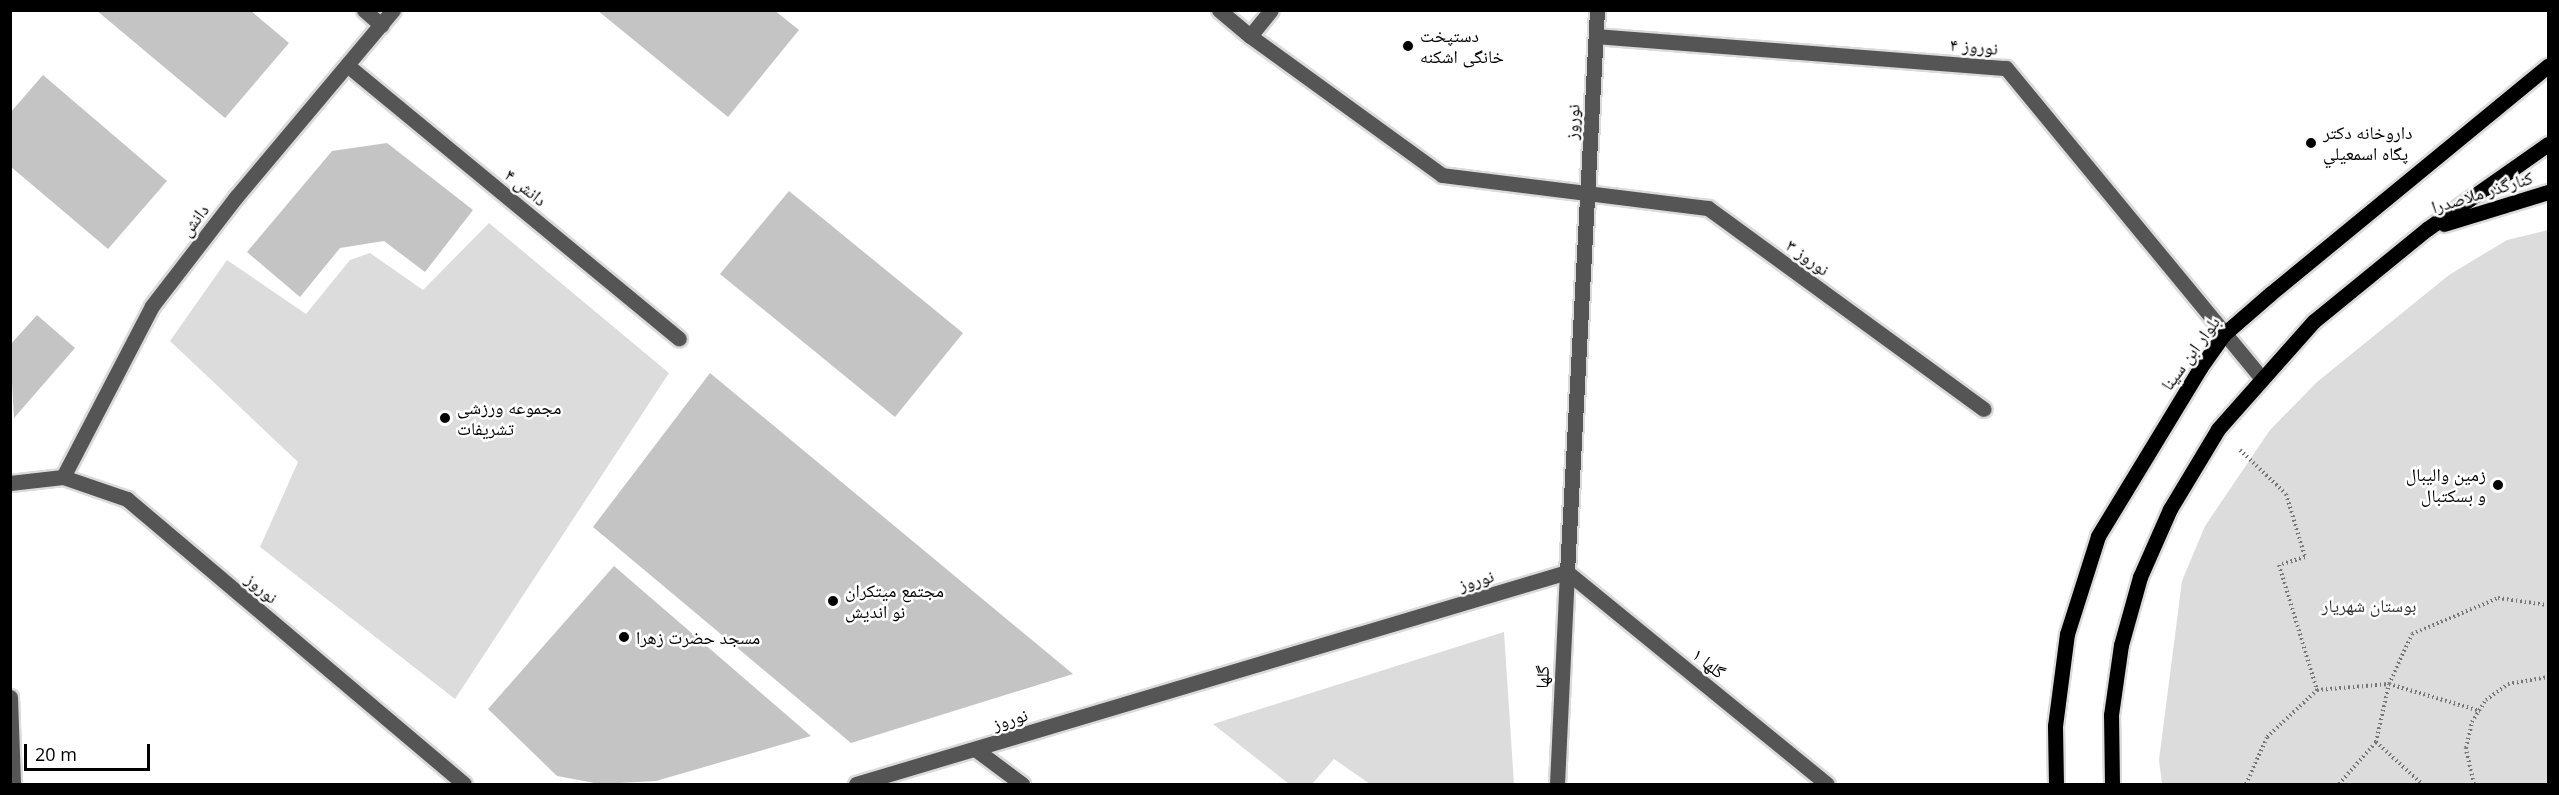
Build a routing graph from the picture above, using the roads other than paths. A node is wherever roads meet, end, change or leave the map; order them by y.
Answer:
1 (364, 10) edge
2 (393, 10) edge
3 (1219, 10) edge
4 (1271, 10) edge
5 (1597, 10) edge
6 (381, 25) junction
7 (1250, 36) junction
8 (1596, 36) junction
9 (347, 65) junction
10 (2547, 65) edge
11 (2548, 144) edge
12 (1587, 192) junction
13 (2548, 192) edge
14 (2427, 230) junction
15 (2224, 334) junction
16 (679, 339) dead end
17 (2260, 376) junction
18 (1984, 409) dead end
19 (63, 477) junction
20 (10, 483) edge
21 (1567, 572) junction
22 (10, 698) edge
23 (975, 749) junction
24 (13, 784) edge
25 (464, 784) edge
26 (856, 784) edge
27 (1022, 784) edge
28 (1557, 784) edge
29 (1827, 784) edge
30 (2056, 784) edge
31 (2112, 784) edge

1 - 6 street
2 - 6 street, دانش
3 - 7 street, نوروز ۳
4 - 7 street
5 - 8 street, نوروز
6 - 9 street, دانش
7 - 12 street, نوروز ۳
8 - 12 street, نوروز
8 - 15 street, نوروز ۴
9 - 16 street, دانش ۴
9 - 19 street, دانش
10 - 15 main road, بلوار ابن سینا
11 - 14 main road
12 - 18 street, نوروز ۳
12 - 21 street, نوروز
13 - 14 main road, کنارگذر ملاصدرا
14 - 17 main road
15 - 17 street, نوروز ۴
15 - 30 main road, بلوار ابن سینا
17 - 31 main road
19 - 20 street, نوروز
19 - 25 street, نوروز
21 - 23 street, نوروز
21 - 28 street, گلها
21 - 29 street, گلها ۱
22 - 24 street
23 - 26 street, نوروز
23 - 27 street

